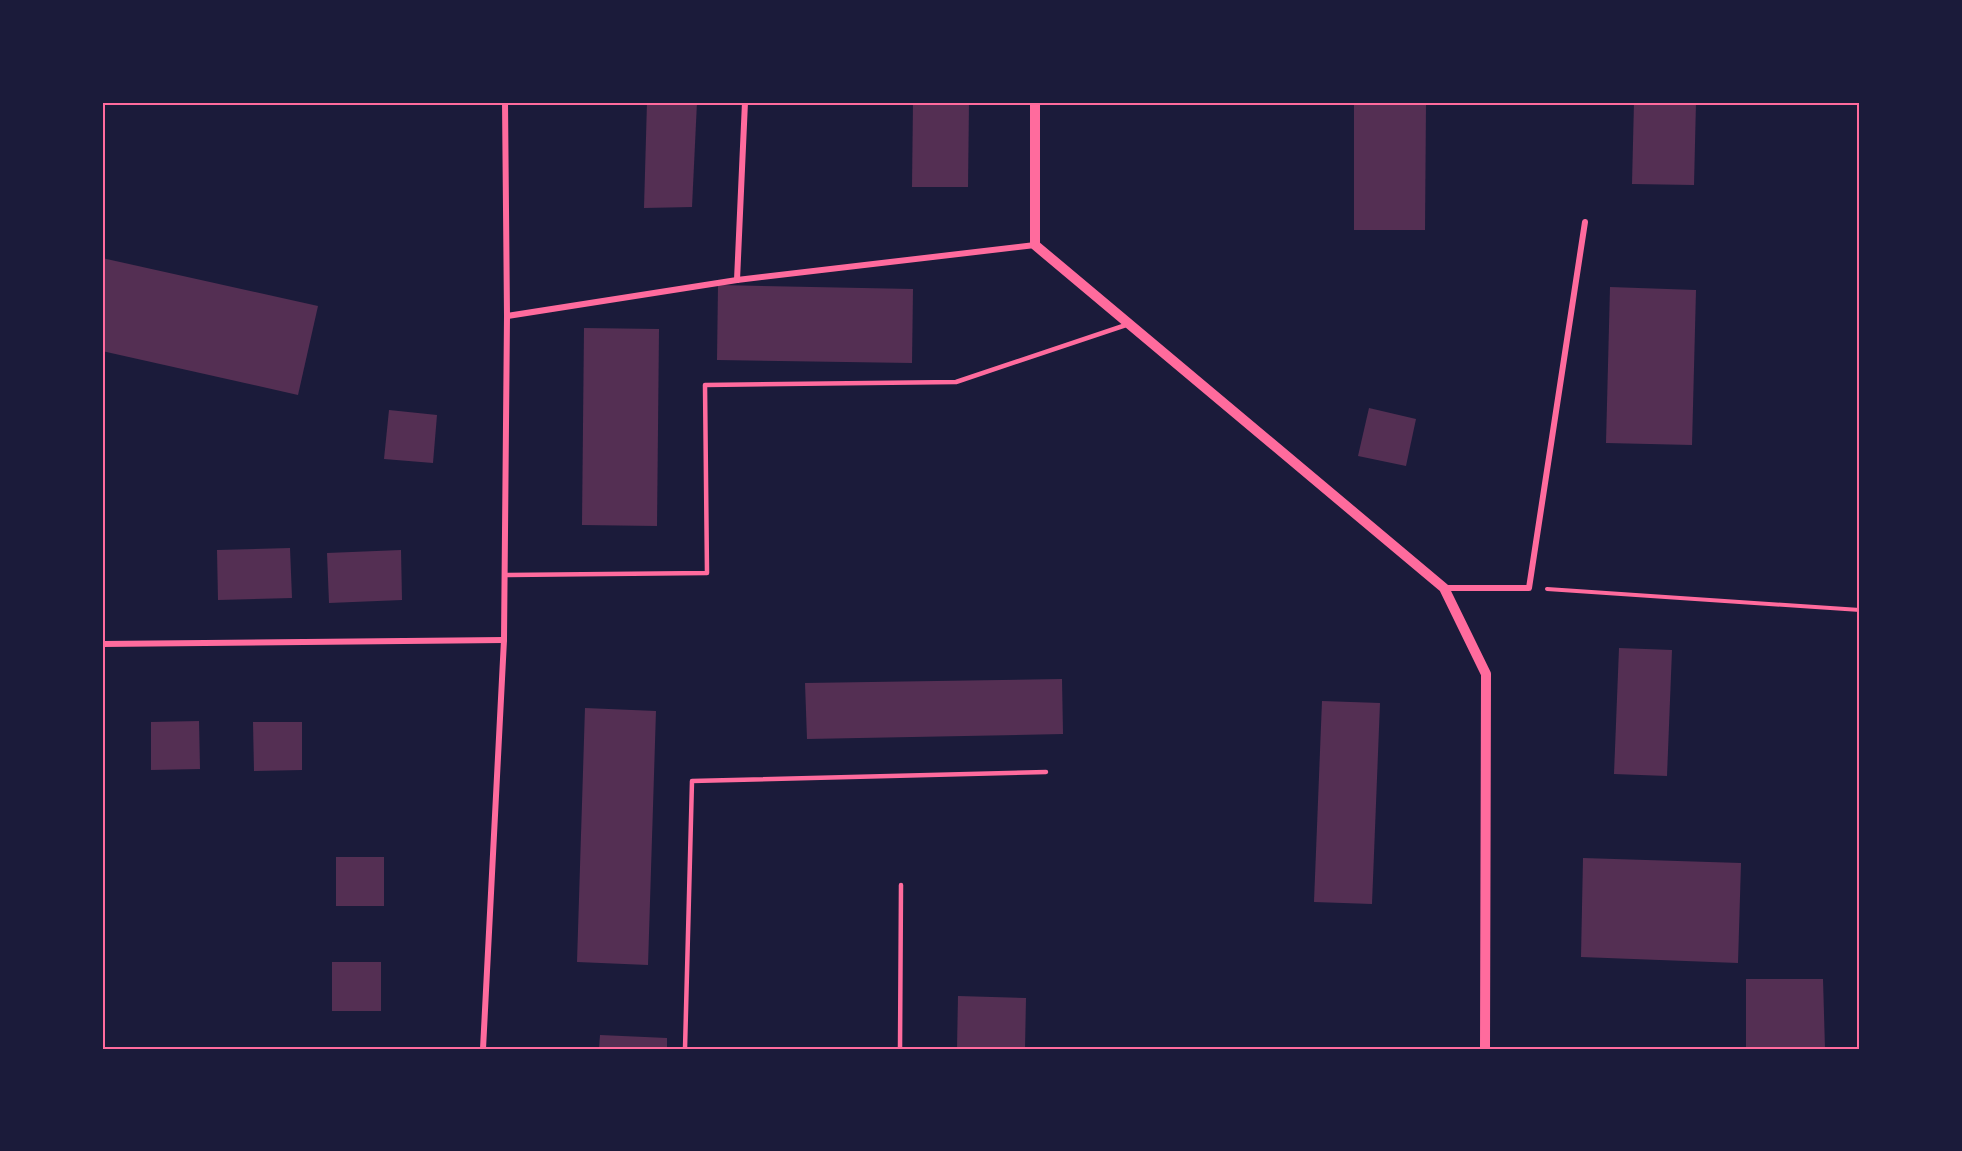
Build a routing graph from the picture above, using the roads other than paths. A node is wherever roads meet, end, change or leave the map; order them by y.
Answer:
1 (506, 102) edge
2 (745, 102) edge
3 (1035, 102) edge
4 (1585, 222) dead end
5 (1035, 245) junction
6 (737, 280) junction
7 (507, 316) junction
8 (1129, 324) junction
9 (505, 575) junction
10 (1444, 588) junction
11 (504, 640) junction
12 (102, 644) edge
13 (1046, 772) dead end
14 (901, 885) dead end
15 (483, 1049) edge
16 (685, 1049) edge
17 (900, 1049) edge
18 (1485, 1049) edge

1 - 7 street
2 - 6 street
3 - 5 street
4 - 10 street
5 - 6 street
5 - 8 street
6 - 7 street
7 - 9 street
8 - 9 lane
8 - 10 street
9 - 11 street
10 - 18 street
11 - 12 street
11 - 15 street
13 - 16 lane
14 - 17 lane

